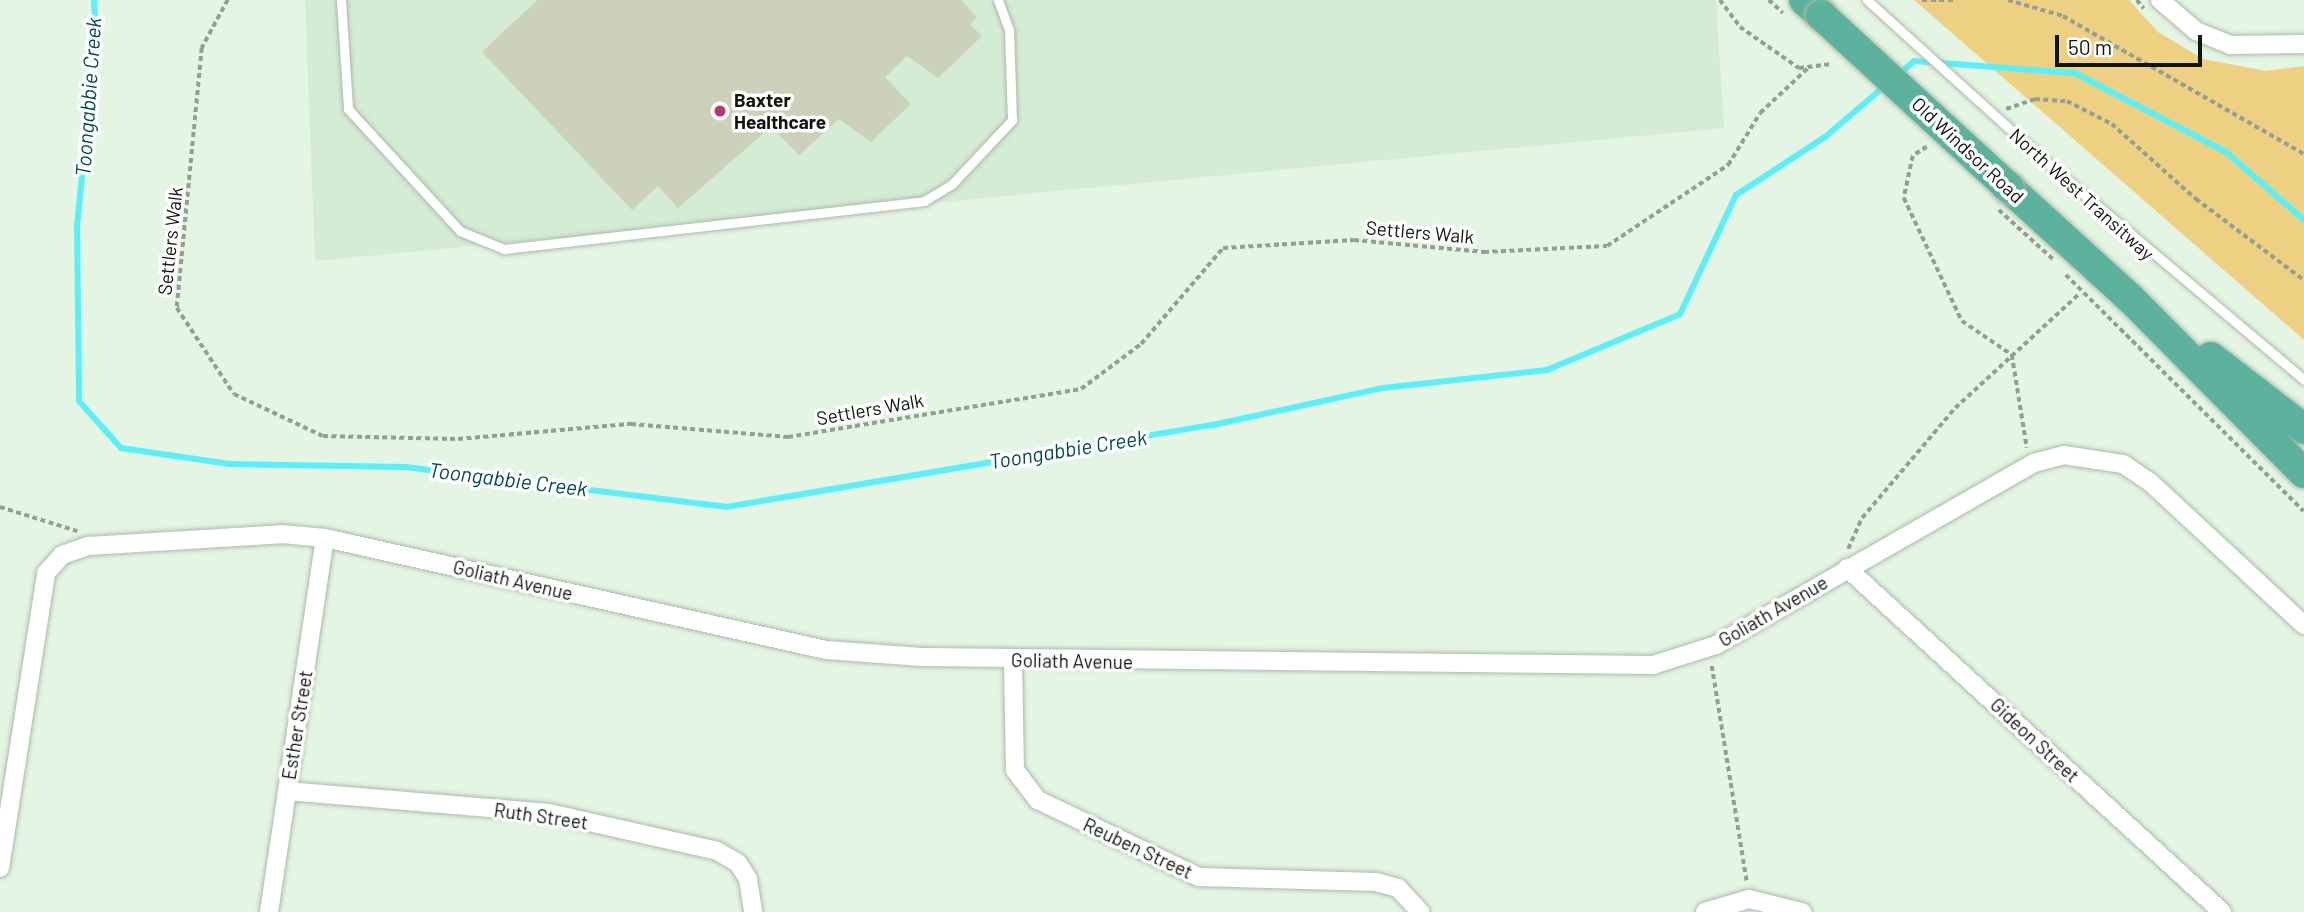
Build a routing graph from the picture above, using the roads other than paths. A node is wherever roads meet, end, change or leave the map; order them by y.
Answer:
1 (341, 0) edge
2 (998, 0) edge
3 (1867, 0) edge
4 (2160, 0) edge
5 (1812, 7) edge
6 (2304, 44) edge
7 (2131, 299) junction
8 (2304, 380) edge
9 (2304, 429) edge
10 (2304, 473) edge
11 (325, 538) junction
12 (1847, 568) junction
13 (2304, 625) edge
14 (1013, 660) junction
15 (287, 791) junction
16 (0, 868) edge
17 (269, 912) edge
18 (753, 912) edge
19 (1420, 912) edge
20 (1705, 912) edge
21 (1802, 912) edge
22 (2222, 912) edge

1 - 2 lane
3 - 8 lane, North West Transitway, bridge
4 - 6 street
5 - 7 highway, Old Windsor Road, bridge
7 - 9 highway, Old Windsor Road
7 - 10 highway, Old Windsor Road
11 - 14 street, Goliath Avenue
11 - 15 street, Esther Street
11 - 16 street, Goliath Avenue
12 - 13 street, Goliath Avenue
12 - 14 street, Goliath Avenue
12 - 22 street, Gideon Street
14 - 19 street, Reuben Street
15 - 17 street, Esther Street
15 - 18 street, Ruth Street
20 - 21 street

